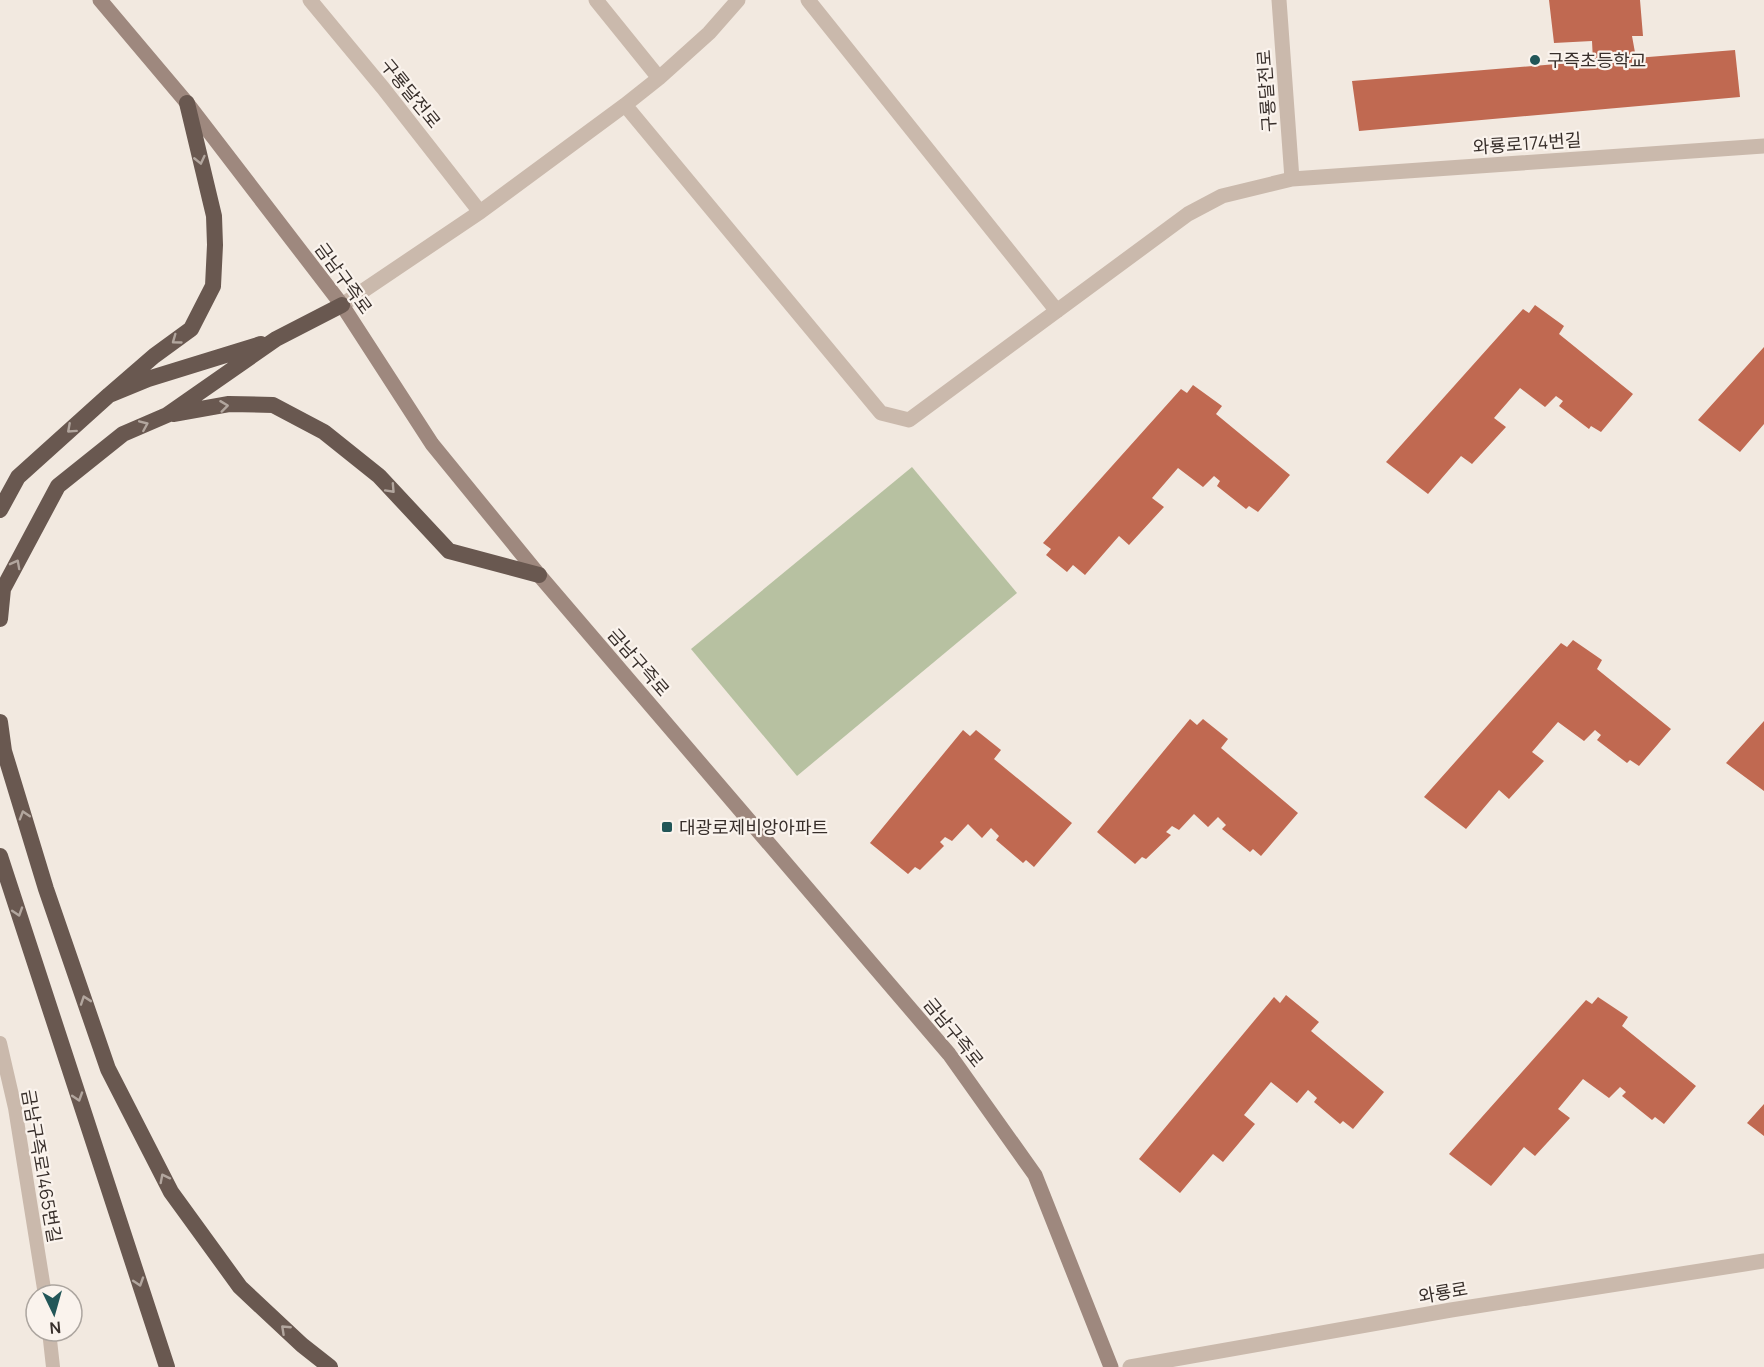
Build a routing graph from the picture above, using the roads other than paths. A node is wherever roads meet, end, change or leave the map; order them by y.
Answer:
1 (100, 0) edge
2 (310, 0) edge
3 (596, 0) edge
4 (738, 0) edge
5 (808, 0) edge
6 (1279, 0) edge
7 (659, 78) junction
8 (187, 103) junction
9 (625, 105) junction
10 (1764, 146) edge
11 (1292, 179) junction
12 (480, 212) junction
13 (342, 305) junction
14 (1057, 310) junction
15 (276, 339) junction
16 (109, 395) junction
17 (167, 415) junction
18 (0, 510) edge
19 (539, 575) junction
20 (0, 620) edge
21 (0, 722) edge
22 (0, 856) edge
23 (0, 1043) edge
24 (1764, 1261) edge
25 (43, 1283) edge
26 (50, 1343) edge
27 (52, 1367) edge
28 (167, 1367) edge
29 (330, 1367) edge
30 (1112, 1367) edge
31 (1130, 1367) edge

1 - 8 main road, 금남구즉로
2 - 12 street, 구룡달전로
3 - 7 street
4 - 7 street
5 - 14 street
6 - 11 street, 구룡달전로
7 - 9 street
8 - 13 main road, 금남구즉로
8 -> 16 highway
9 - 12 street
9 - 14 street, 와룡로174번길
10 - 11 street, 와룡로174번길
11 - 14 street, 와룡로174번길
12 - 13 street
13 - 15 highway
13 - 19 main road, 금남구즉로
15 - 16 highway
15 - 17 highway
16 -> 18 highway
17 -> 19 highway
20 -> 17 highway
19 - 30 main road, 금남구즉로
29 -> 21 highway
22 -> 28 highway
23 - 25 lane, 금남구즉로1465번길
24 - 31 street, 와룡로
26 - 27 lane

